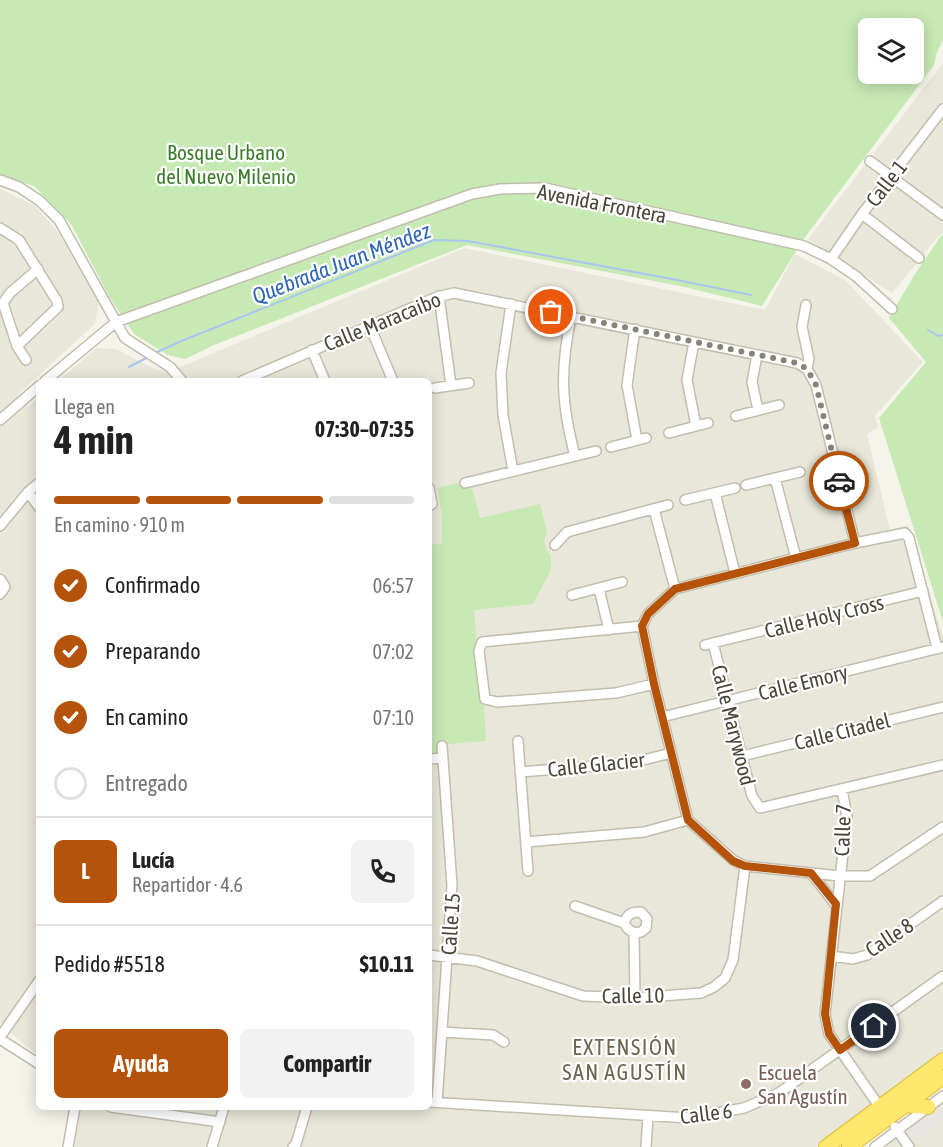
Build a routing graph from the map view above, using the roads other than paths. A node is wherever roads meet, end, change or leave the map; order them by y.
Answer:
1 (943, 109) edge
2 (870, 161) dead end
3 (892, 176) junction
4 (0, 180) edge
5 (862, 214) junction
6 (943, 215) edge
7 (0, 228) edge
8 (919, 258) dead end
9 (831, 259) junction
10 (38, 269) junction
11 (439, 296) junction
12 (511, 304) junction
13 (806, 305) dead end
14 (892, 309) dead end
15 (572, 317) junction
16 (116, 322) junction
17 (370, 326) junction
18 (635, 329) junction
19 (694, 342) junction
20 (17, 346) junction
21 (312, 350) junction
22 (757, 355) junction
23 (26, 360) dead end
24 (807, 369) junction
25 (49, 378) edge
26 (180, 378) edge
27 (255, 378) edge
28 (324, 378) edge
29 (392, 378) edge
30 (469, 383) dead end
31 (451, 385) junction
32 (435, 388) dead end
33 (36, 389) edge
34 (779, 405) dead end
35 (758, 410) junction
36 (736, 416) dead end
37 (0, 420) edge
38 (708, 423) dead end
39 (696, 426) junction
40 (669, 433) dead end
41 (612, 447) dead end
42 (596, 451) dead end
43 (575, 456) junction
44 (513, 471) junction
45 (800, 472) dead end
46 (775, 478) junction
47 (465, 483) dead end
48 (36, 485) edge
49 (746, 485) dead end
50 (735, 488) dead end
51 (28, 492) junction
52 (716, 494) junction
53 (685, 500) dead end
54 (36, 503) edge
55 (668, 505) dead end
56 (654, 509) junction
57 (0, 526) edge
58 (855, 543) junction
59 (555, 544) dead end
60 (796, 558) junction
61 (735, 573) junction
62 (0, 579) edge
63 (622, 582) dead end
64 (599, 589) junction
65 (675, 589) junction
66 (923, 591) junction
67 (0, 594) edge
68 (572, 595) dead end
69 (642, 626) junction
70 (609, 630) junction
71 (724, 641) joint
72 (940, 648) edge
73 (654, 684) junction
74 (728, 701) junction
75 (943, 707) edge
76 (662, 717) junction
77 (518, 741) dead end
78 (442, 746) dead end
79 (671, 753) junction
80 (742, 756) junction
81 (432, 759) edge
82 (442, 759) junction
83 (943, 765) edge
84 (520, 772) junction
85 (842, 789) junction
86 (688, 820) junction
87 (943, 827) edge
88 (526, 842) junction
89 (745, 866) junction
90 (528, 871) dead end
91 (811, 873) junction
92 (840, 876) junction
93 (943, 901) edge
94 (836, 904) junction
95 (574, 906) dead end
96 (624, 923) junction
97 (634, 933) junction
98 (432, 955) edge
99 (831, 956) junction
100 (448, 957) junction
101 (943, 976) edge
102 (36, 985) edge
103 (635, 998) junction
104 (442, 1032) junction
105 (0, 1038) edge
106 (504, 1041) dead end
107 (840, 1050) junction
108 (943, 1060) edge
109 (36, 1062) edge
110 (943, 1077) edge
111 (943, 1096) edge
112 (433, 1102) edge
113 (903, 1105) junction
114 (928, 1107) junction
115 (74, 1110) edge
116 (133, 1110) edge
117 (223, 1110) edge
118 (306, 1110) edge
119 (884, 1112) junction
120 (648, 1117) junction
121 (220, 1122) junction
122 (897, 1130) junction
123 (68, 1147) edge
124 (212, 1147) edge
125 (293, 1147) edge
126 (646, 1147) edge
127 (826, 1147) edge
128 (849, 1147) edge
129 (875, 1147) edge
130 (909, 1147) edge

1 - 3 street, Calle 1
2 - 3 street
3 - 5 street, Calle 1
3 - 6 street
4 - 16 street
5 - 8 street
5 - 9 street, Calle 1
7 - 10 street
9 - 14 street, Avenida Frontera
9 - 16 street, Avenida Frontera
10 - 20 street
10 - 20 street
11 - 12 street, Calle Maracaibo
11 - 17 street, Calle Maracaibo
11 - 31 street
12 - 15 street, Calle Maracaibo
12 - 44 street
13 - 24 street
15 - 18 street, Calle Maracaibo
15 - 43 street
16 - 25 street, Avenida Frontera
16 - 26 street
17 - 21 street, Calle Maracaibo
17 - 29 street
18 - 19 street, Calle Maracaibo
18 - 41 street
19 - 22 street, Calle Maracaibo
19 - 39 street
20 - 23 street
21 - 27 street, Calle Maracaibo
21 - 28 street
22 - 24 street, Calle Maracaibo
22 - 35 street
24 - 58 street
30 - 31 street
31 - 32 street
33 - 37 street
34 - 35 street
35 - 36 street
38 - 39 street
39 - 40 street
42 - 43 street
43 - 44 street
44 - 47 street
45 - 46 street
46 - 49 street
46 - 60 street
48 - 51 street
50 - 52 street
51 - 54 street
51 - 57 street
52 - 53 street
52 - 61 street
55 - 56 street
56 - 59 street
56 - 65 street
58 - 60 street
58 - 66 street
60 - 61 street
61 - 65 street
62 - 67 street
63 - 64 street
64 - 68 street
64 - 70 street
65 - 69 street
66 - 71 street, Calle Holy Cross
66 - 72 street
69 - 70 street
69 - 73 street
70 - 73 street
71 - 74 street, Calle Marywood
72 - 74 street, Calle Emory
73 - 76 street
74 - 76 street, Calle Emory
74 - 80 street, Calle Marywood
75 - 80 street, Calle Citadel
76 - 79 street
77 - 84 street
78 - 82 street, Calle 15
79 - 84 street, Calle Glacier
79 - 86 street
80 - 85 street, Calle Marywood
81 - 82 street
82 - 100 street, Calle 15
83 - 85 street
84 - 88 street
85 - 92 street, Calle 7
86 - 88 street
86 - 89 street
87 - 92 street
88 - 90 street
89 - 91 street
89 - 103 street, Calle 10
91 - 92 street
91 - 94 street
92 - 94 street, Calle 7
93 - 99 street, Calle 8
94 - 99 street, Calle 7
95 - 96 street
96 - 97 street
96 - 97 street
97 - 103 street
98 - 100 street, Calle 10
99 - 107 street, Calle 7
100 - 103 street, Calle 10
100 - 104 street, Calle 15
101 - 107 street, Calle 6
102 - 105 street
104 - 106 street
104 - 112 street, Calle 15
105 - 109 street
107 - 119 street, Calle 7
107 - 120 street, Calle 6
108 - 119 highway
110 - 113 highway
111 - 114 street
112 - 120 street, Calle 6
113 - 114 highway
113 - 119 highway
114 - 122 street
115 - 123 street
116 - 121 street
117 - 121 street
118 - 125 street
119 - 122 street, Calle 7
119 - 127 highway
119 - 128 highway
120 - 126 street
121 - 124 street
122 - 129 street
122 - 130 street, Calle 7

